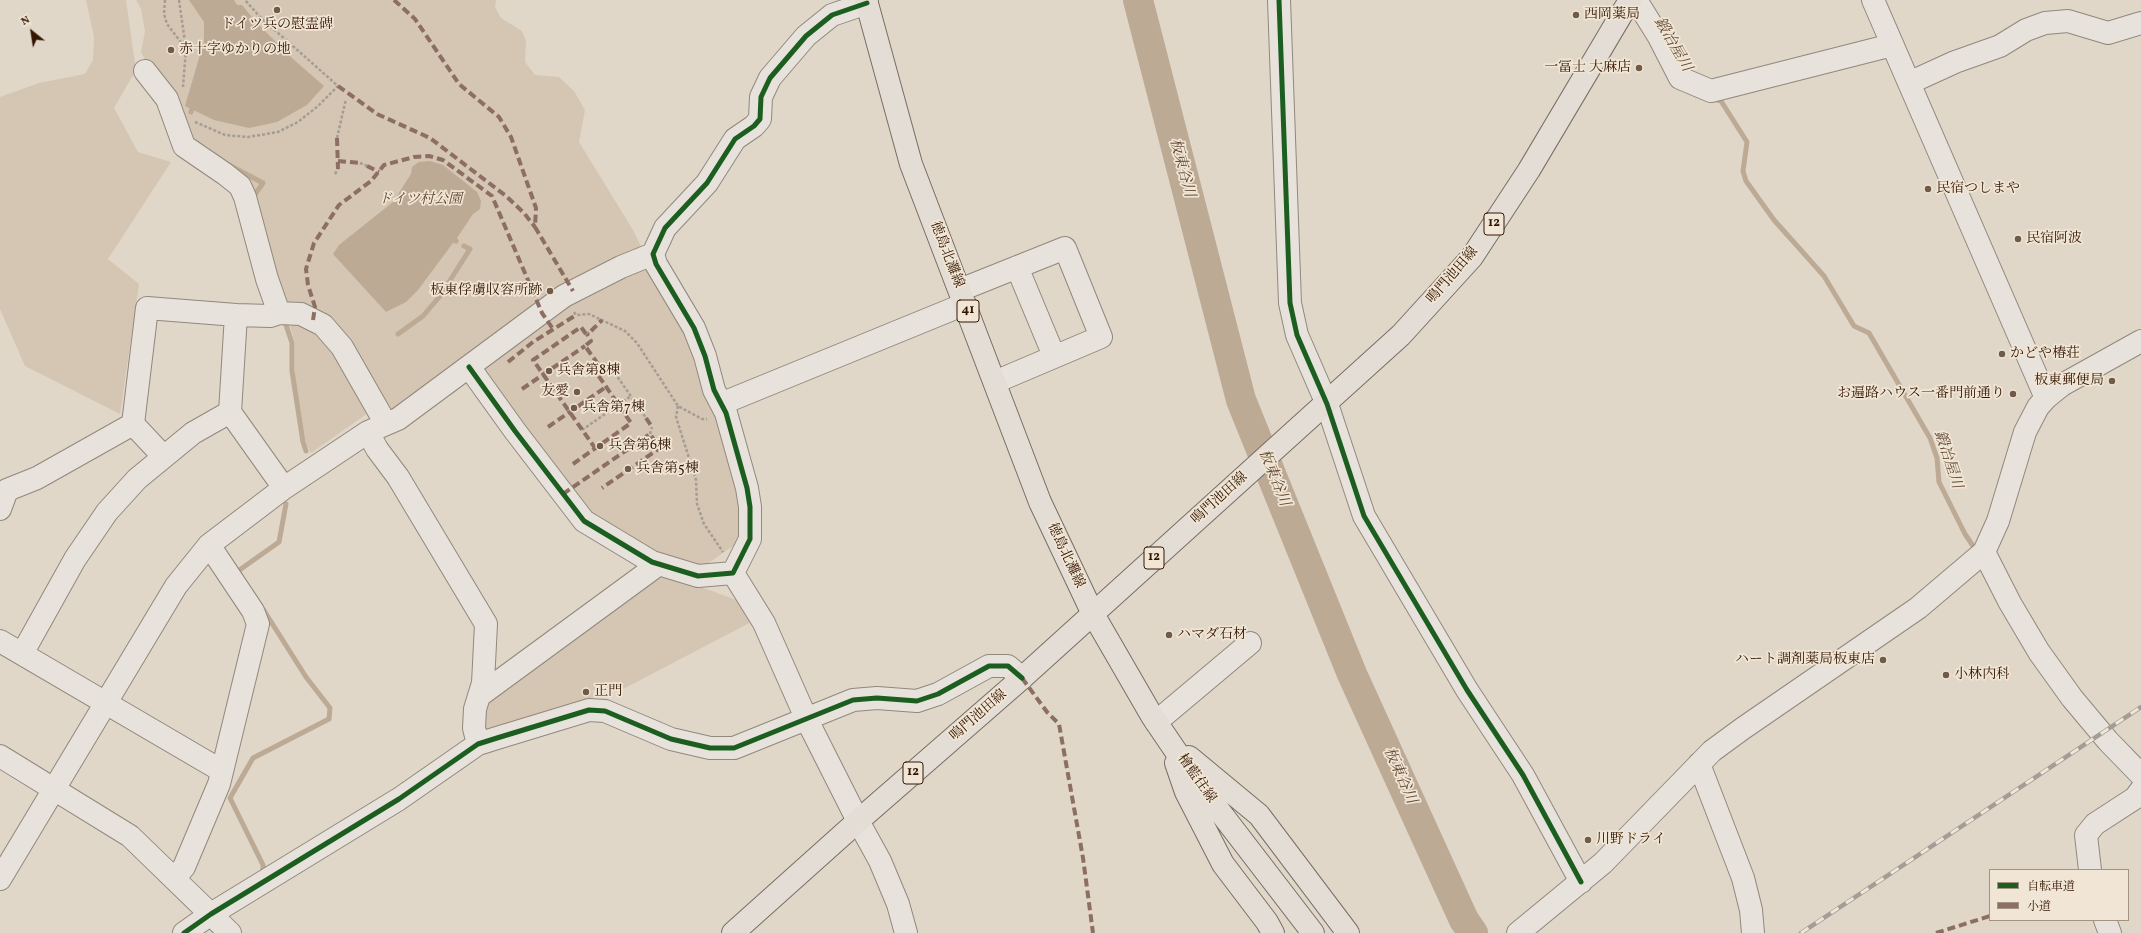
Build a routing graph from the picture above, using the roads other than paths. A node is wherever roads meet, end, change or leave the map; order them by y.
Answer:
1 (1279, 0) edge
2 (1630, 0) edge
3 (1636, 0) edge
4 (1873, 0) edge
5 (866, 2) edge
6 (2141, 23) edge
7 (1892, 45) junction
8 (145, 71) dead end
9 (1909, 83) junction
10 (653, 254) junction
11 (1017, 267) junction
12 (962, 297) junction
13 (279, 313) junction
14 (236, 315) junction
15 (2141, 341) edge
16 (1054, 356) junction
17 (469, 367) junction
18 (995, 382) junction
19 (2046, 398) junction
20 (724, 408) junction
21 (1321, 409) junction
22 (230, 412) junction
23 (133, 424) junction
24 (377, 428) junction
25 (163, 456) junction
26 (284, 488) junction
27 (2, 497) edge
28 (209, 545) junction
29 (1984, 552) junction
30 (659, 564) junction
31 (733, 572) junction
32 (1093, 614) junction
33 (0, 641) edge
34 (1250, 643) dead end
35 (22, 654) junction
36 (1022, 678) junction
37 (479, 696) junction
38 (106, 703) junction
39 (806, 718) junction
40 (1162, 731) junction
41 (478, 744) junction
42 (0, 756) edge
43 (1699, 764) junction
44 (222, 771) junction
45 (2141, 775) edge
46 (55, 788) junction
47 (2141, 790) edge
48 (858, 821) junction
49 (2090, 869) edge
50 (1, 876) edge
51 (175, 878) junction
52 (1576, 885) junction
53 (211, 914) junction
54 (2105, 921) edge
55 (184, 933) edge
56 (230, 933) edge
57 (733, 933) edge
58 (906, 933) edge
59 (1273, 933) edge
60 (1313, 933) edge
61 (1348, 933) edge
62 (1518, 933) edge
63 (1753, 933) edge
64 (2110, 933) edge

1 - 21 street
2 - 21 main road, 鳴門池田線 / 12
3 - 7 street
4 - 7 street
5 - 10 street
5 - 12 main road, 徳島北灘線 / 41
6 - 9 street
7 - 9 street
8 - 13 street
9 - 19 street
10 - 17 street
10 - 20 street
11 - 12 street
11 - 16 street
11 - 16 street
12 - 18 main road, 徳島北灘線 / 41
12 - 20 street
13 - 14 street
13 - 24 street
14 - 22 street
14 - 23 street
15 - 19 street
16 - 18 street
17 - 24 street
17 - 30 street
18 - 32 main road, 徳島北灘線 / 41
19 - 29 street
20 - 31 street
21 - 32 main road, 鳴門池田線 / 12
21 - 52 street
22 - 25 street
22 - 26 street
23 - 25 street
23 - 27 street
24 - 26 street
24 - 37 street
25 - 35 street
26 - 28 street
28 - 38 street
28 - 44 street
29 - 43 street
29 - 45 street
30 - 31 street
30 - 37 street
31 - 39 street
32 - 36 main road, 鳴門池田線 / 12
32 - 40 main road, 檜藍住線
33 - 35 street
34 - 40 street
35 - 38 street
36 - 39 street
36 - 48 main road, 鳴門池田線 / 12
37 - 41 street
38 - 44 street
38 - 46 street
39 - 41 street
39 - 48 street
40 - 59 main road
40 - 60 main road, 檜藍住線
40 - 61 main road
41 - 53 street
42 - 46 street
43 - 52 street
43 - 63 street
44 - 51 street
46 - 50 street
46 - 51 street
47 - 49 street
48 - 57 main road, 鳴門池田線 / 12
48 - 58 street
51 - 53 street
52 - 62 street
53 - 55 street
53 - 56 street
54 - 64 street

